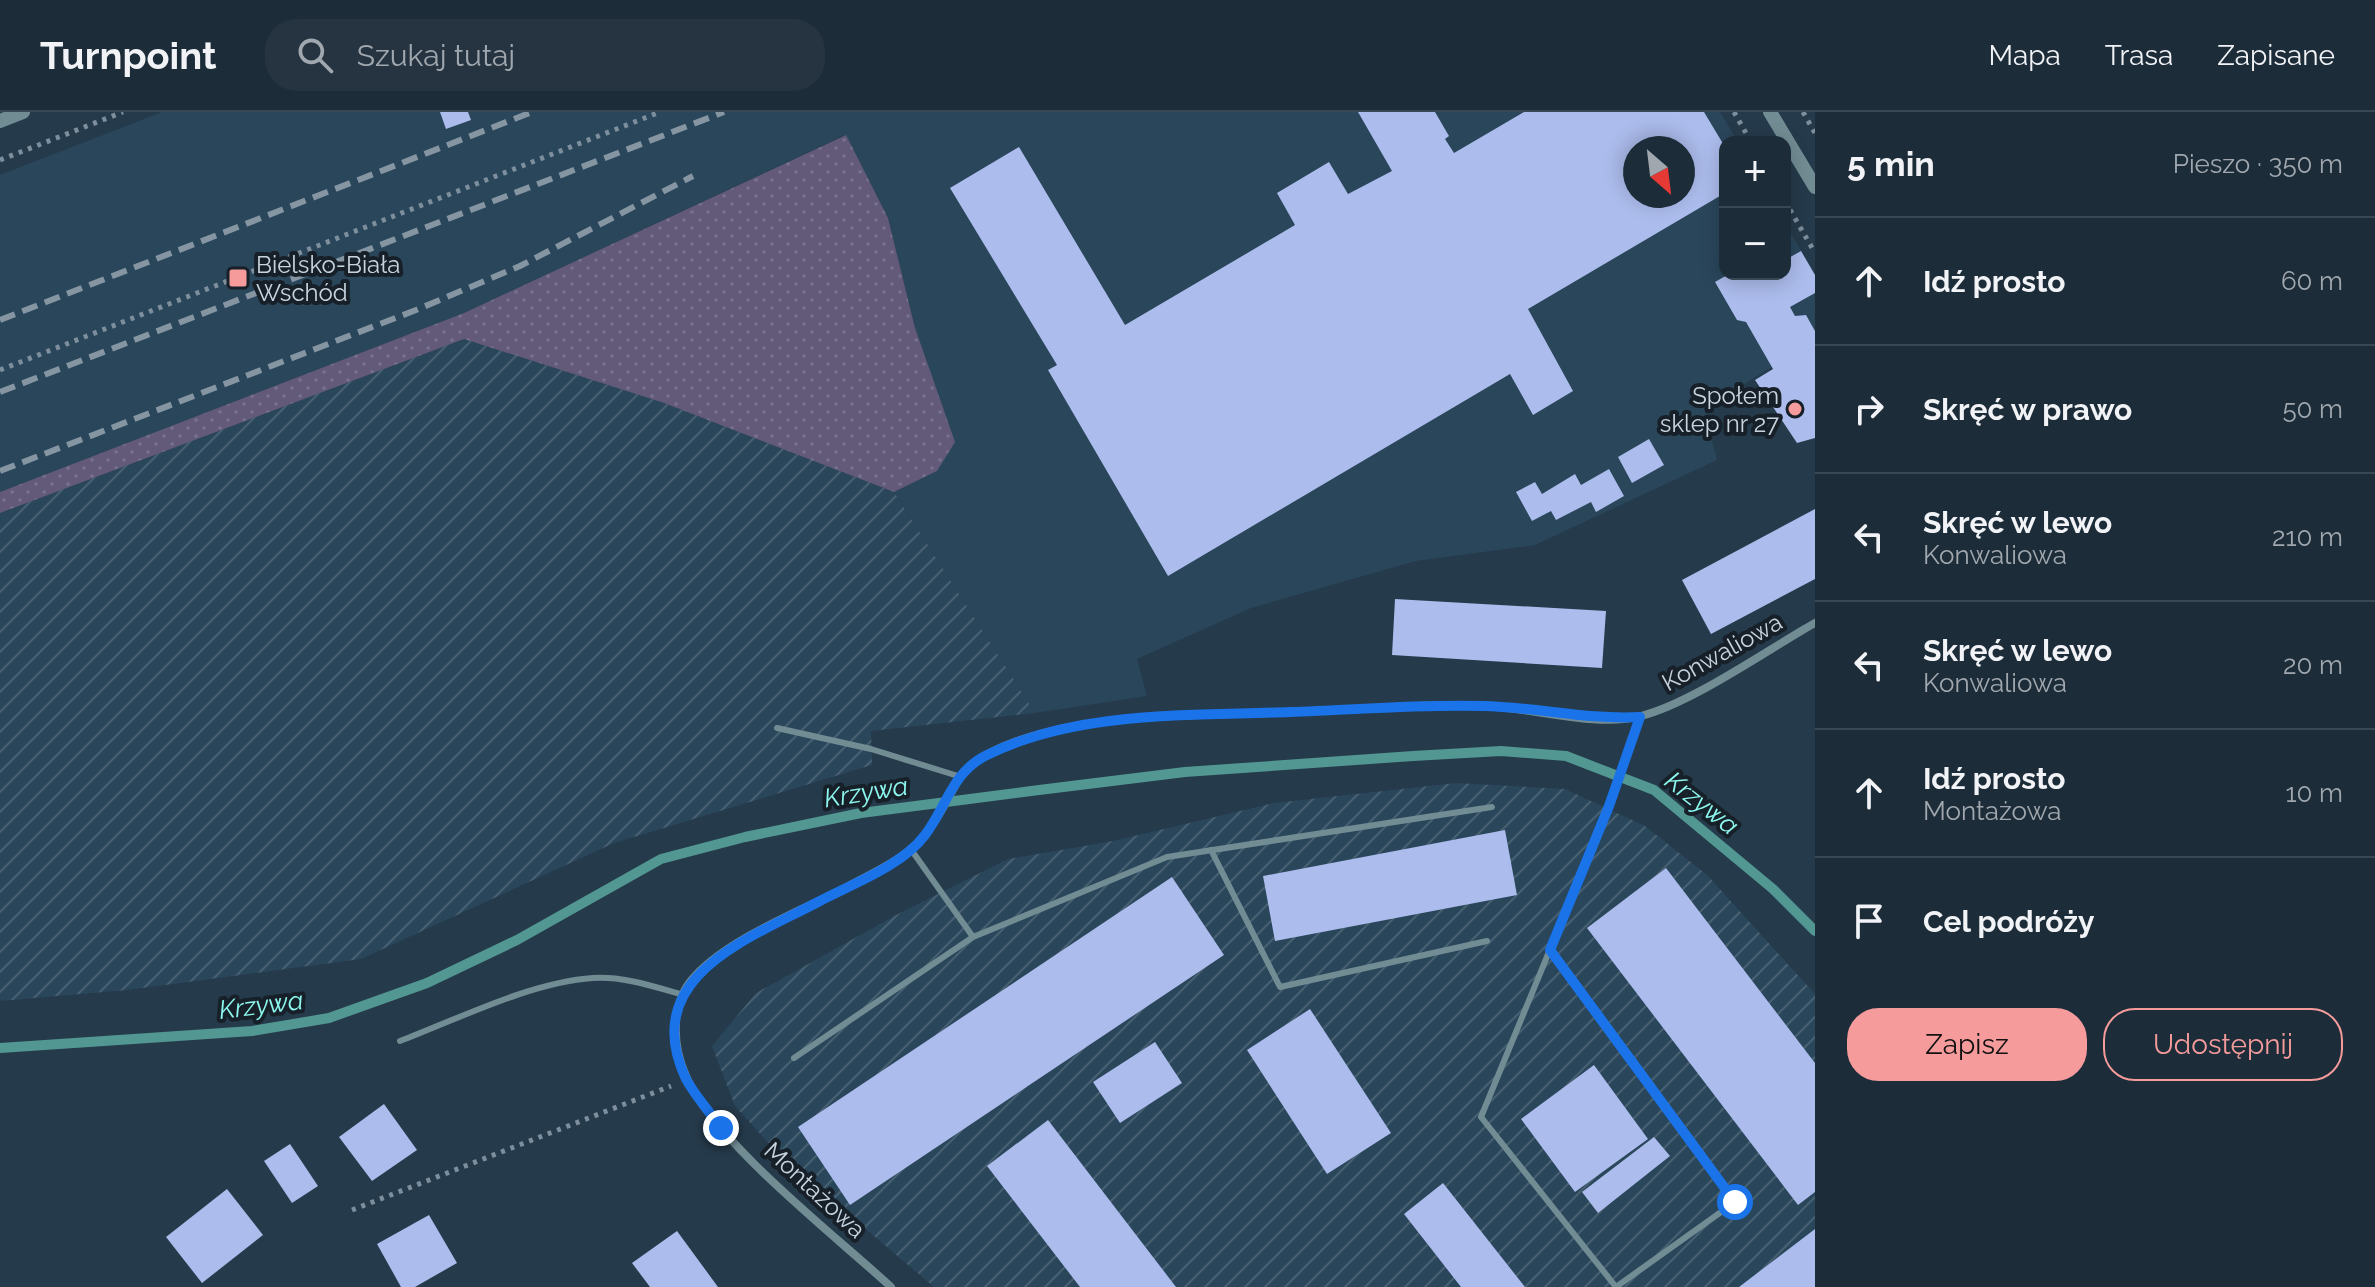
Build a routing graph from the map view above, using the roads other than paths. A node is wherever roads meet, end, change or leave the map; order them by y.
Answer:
1 (23, 112) edge
2 (1772, 113) edge
3 (0, 121) edge
4 (1815, 187) edge
5 (1815, 623) edge
6 (1640, 717) junction
7 (777, 728) dead end
8 (958, 776) junction
9 (1492, 807) dead end
10 (910, 848) junction
11 (1211, 850) junction
12 (973, 937) junction
13 (1487, 941) dead end
14 (1550, 950) junction
15 (684, 995) junction
16 (400, 1041) dead end
17 (794, 1058) dead end
18 (687, 1080) joint
19 (891, 1287) edge
20 (1616, 1287) edge

1 - 3 street
2 - 4 street
5 - 6 street, Konwaliowa
6 - 8 street, Konwaliowa
6 - 14 lane
7 - 8 lane
8 - 10 street, Konwaliowa
9 - 11 lane
10 - 12 lane
10 - 15 street, Konwaliowa
11 - 12 lane
11 - 13 lane
12 - 17 lane
14 - 20 lane
14 - 20 lane
15 - 16 lane
15 - 18 street, Konwaliowa
18 - 19 street, Montażowa

